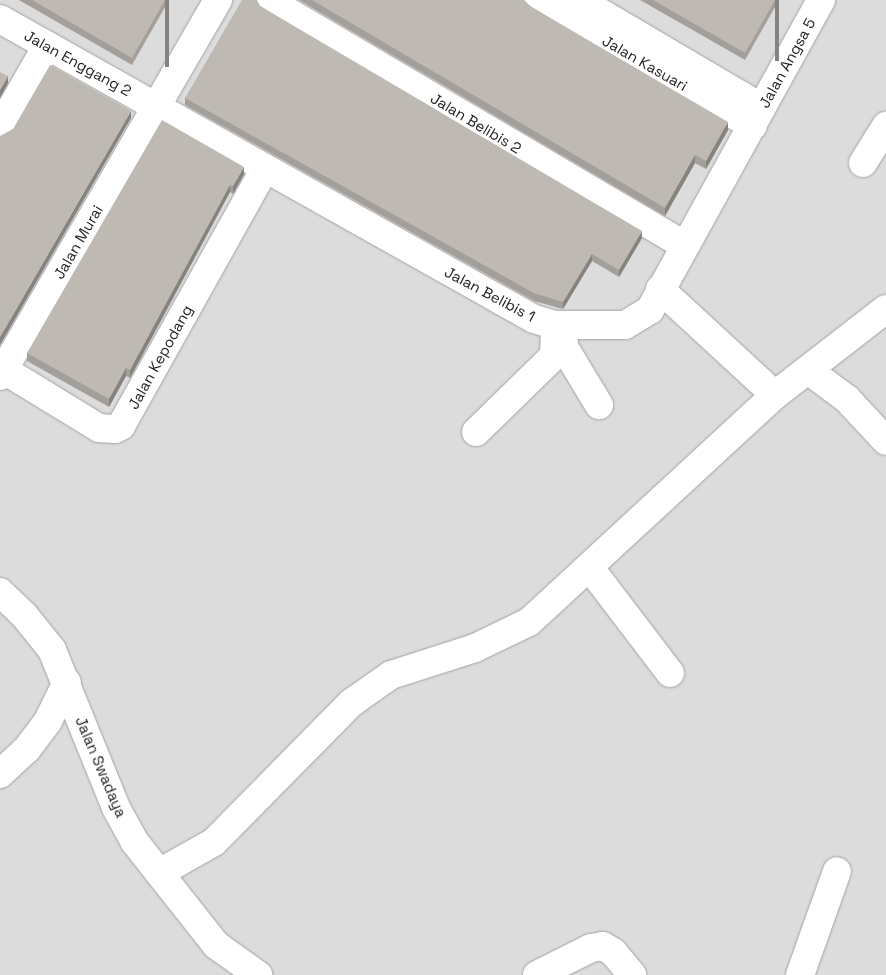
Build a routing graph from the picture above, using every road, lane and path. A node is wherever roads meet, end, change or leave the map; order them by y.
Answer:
1 (218, 0) edge
2 (268, 0) edge
3 (538, 0) edge
4 (579, 0) edge
5 (821, 0) edge
6 (0, 19) edge
7 (47, 46) junction
8 (157, 107) junction
9 (757, 117) junction
10 (886, 126) edge
11 (0, 128) edge
12 (864, 163) dead end
13 (264, 170) junction
14 (684, 245) junction
15 (660, 290) junction
16 (886, 309) edge
17 (559, 325) junction
18 (808, 370) junction
19 (2, 373) edge
20 (775, 395) junction
21 (599, 405) dead end
22 (476, 432) dead end
23 (886, 441) edge
24 (590, 568) junction
25 (0, 592) edge
26 (670, 673) dead end
27 (66, 682) junction
28 (0, 774) edge
29 (837, 870) dead end
30 (159, 873) junction
31 (258, 975) edge
32 (537, 975) edge
33 (632, 975) edge
34 (800, 975) edge

1 - 8 street, Jalan Murai
2 - 14 street, Jalan Belibis 2
3 - 9 street, Jalan Kasuari
4 - 9 street, Jalan Kasuari
5 - 9 street, Jalan Angsa 5
6 - 7 street, Jalan Enggang 2
7 - 8 street, Jalan Enggang 2
7 - 11 street
8 - 13 street, Jalan Belibis 1
8 - 19 street, Jalan Murai
9 - 14 street, Jalan Belibis 1
10 - 12 street
13 - 17 street, Jalan Belibis 1
13 - 19 street, Jalan Kepodang
14 - 15 street, Jalan Belibis 1
15 - 17 street, Jalan Belibis 1
15 - 20 street
16 - 18 street
17 - 21 street
17 - 22 street
18 - 20 street
18 - 23 street
20 - 24 street
24 - 26 street
24 - 30 street
25 - 27 street, Jalan Swadaya
27 - 28 street
27 - 30 street, Jalan Swadaya
29 - 34 street
30 - 31 street, Jalan Swadaya
32 - 33 street

